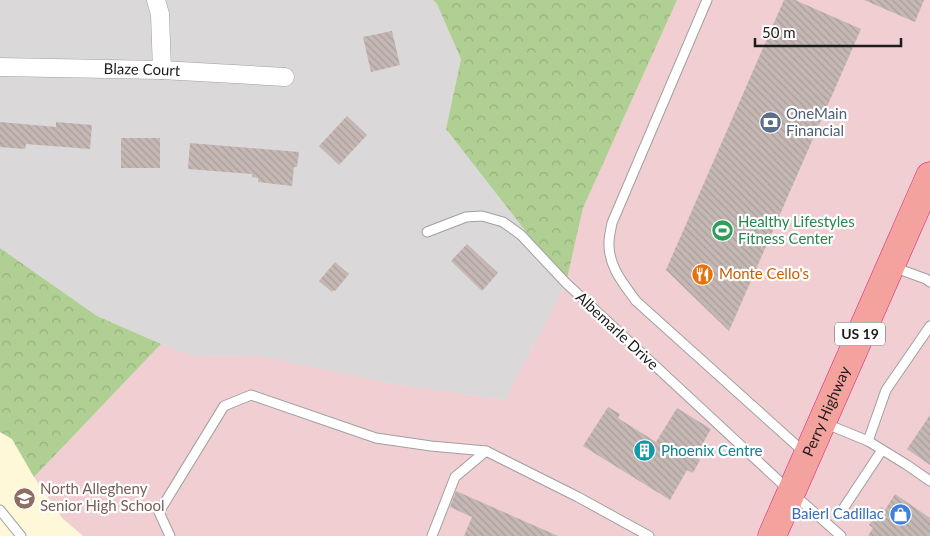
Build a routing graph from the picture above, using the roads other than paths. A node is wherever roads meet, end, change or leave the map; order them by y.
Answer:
1 (156, 0) edge
2 (707, 0) edge
3 (0, 67) edge
4 (162, 70) junction
5 (285, 77) dead end
6 (930, 176) edge
7 (427, 232) dead end
8 (890, 266) junction
9 (930, 282) edge
10 (930, 326) edge
11 (822, 422) junction
12 (868, 441) junction
13 (882, 450) junction
14 (486, 451) junction
15 (807, 455) junction
16 (930, 481) edge
17 (791, 492) junction
18 (0, 510) edge
19 (841, 512) dead end
20 (21, 536) edge
21 (170, 536) edge
22 (432, 536) edge
23 (648, 536) edge
24 (772, 536) edge
25 (841, 536) edge

1 - 4 street
2 - 15 lane
3 - 4 street, Blaze Court
4 - 5 street, Blaze Court
6 - 8 highway, Perry Highway / US 19
7 - 17 lane, Albemarle Drive
8 - 9 lane
8 - 11 highway, Perry Highway / US 19
10 - 12 lane
11 - 12 lane
11 - 15 highway, Perry Highway / US 19
12 - 13 lane
13 - 16 lane
13 - 19 lane
14 - 21 lane
14 - 22 lane
14 - 23 lane
15 - 17 highway, Perry Highway / US 19
17 - 24 highway, Perry Highway / US 19
17 - 25 lane, Albemarle Drive
18 - 20 lane

